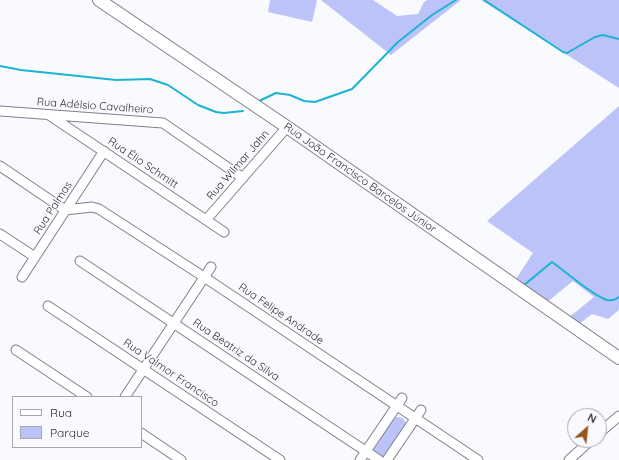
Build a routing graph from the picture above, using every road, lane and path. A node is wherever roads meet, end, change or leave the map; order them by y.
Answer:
1 (99, 0) edge
2 (0, 111) edge
3 (49, 115) junction
4 (86, 117) junction
5 (288, 127) junction
6 (75, 132) junction
7 (104, 152) junction
8 (0, 166) edge
9 (243, 178) junction
10 (66, 210) junction
11 (206, 220) junction
12 (224, 232) dead end
13 (0, 234) edge
14 (35, 257) junction
15 (80, 261) dead end
16 (211, 267) dead end
17 (22, 277) dead end
18 (204, 277) junction
19 (48, 306) dead end
20 (174, 323) junction
21 (16, 350) dead end
22 (619, 358) edge
23 (143, 370) junction
24 (85, 396) edge
25 (126, 396) edge
26 (402, 398) dead end
27 (397, 406) junction
28 (421, 410) dead end
29 (619, 416) edge
30 (415, 418) junction
31 (607, 426) edge
32 (142, 434) edge
33 (582, 448) edge
34 (366, 451) junction
35 (181, 460) edge
36 (280, 460) edge
37 (360, 460) edge
38 (379, 460) edge
39 (387, 460) edge
40 (478, 460) edge
41 (569, 460) edge

1 - 5 street, Rua João Francisco Barcelos Júnior
2 - 3 street, Rua Adélsio Cavalheiro
3 - 4 street, Rua Adélsio Cavalheiro
3 - 6 street, Rua Élio Schmitt
4 - 6 street
4 - 9 street, Rua Adélsio Cavalheiro
5 - 9 street, Rua Wilmar Jahn
5 - 22 street, Rua João Francisco Barcelos Júnior
6 - 7 street, Rua Élio Schmitt
7 - 10 street, Rua Palmas
7 - 11 street, Rua Élio Schmitt
8 - 10 street
9 - 11 street, Rua Wilmar Jahn
10 - 14 street, Rua Palmas
10 - 18 street, Rua Felipe Andrade
11 - 12 street, Rua Élio Schmitt
13 - 14 street
14 - 17 street, Rua Palmas
15 - 20 street, Rua Beatriz da Silva
16 - 18 street
18 - 20 street
18 - 27 street, Rua Felipe Andrade
19 - 23 street, Rua Valmor Francisco
20 - 23 street
20 - 34 street, Rua Beatriz da Silva
21 - 24 street
23 - 25 street
23 - 36 street, Rua Valmor Francisco
26 - 27 street
27 - 30 street, Rua Felipe Andrade
27 - 34 street
28 - 30 street
29 - 31 street
30 - 39 street
30 - 40 street, Rua Felipe Andrade
32 - 35 street
33 - 41 street
34 - 37 street
34 - 38 street, Rua Beatriz da Silva

